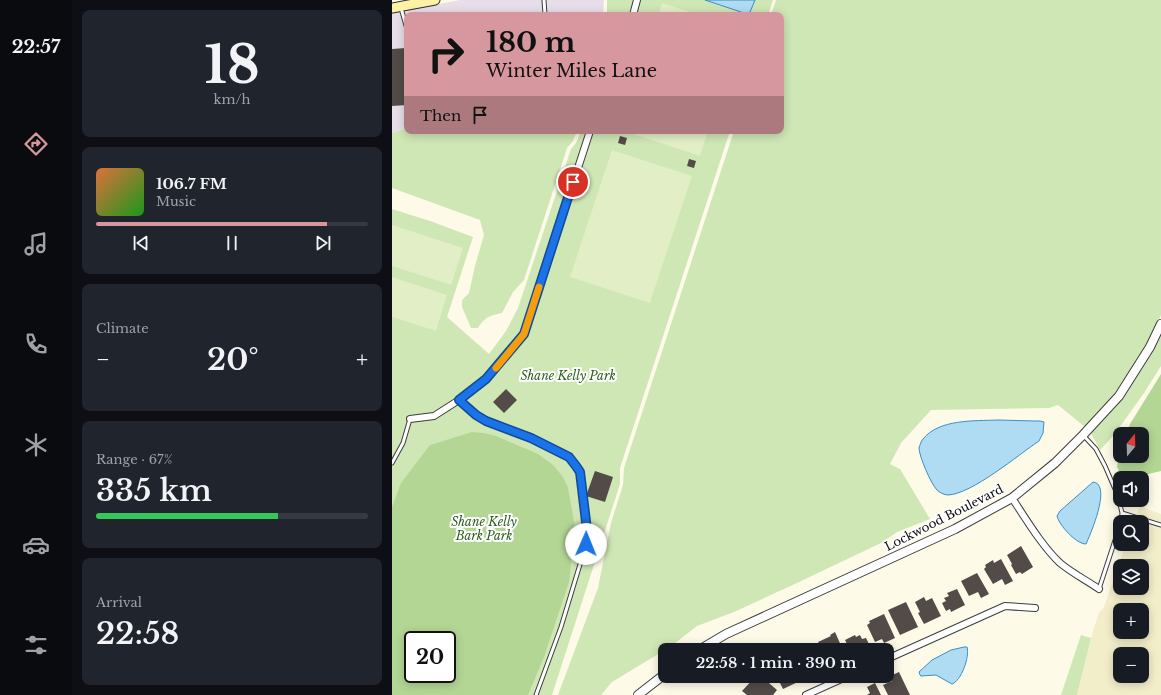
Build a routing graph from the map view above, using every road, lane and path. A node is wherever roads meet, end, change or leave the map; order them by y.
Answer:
1 (435, 0) edge
2 (544, 0) edge
3 (636, 0) edge
4 (396, 7) edge
5 (545, 12) edge
6 (634, 12) edge
7 (404, 23) edge
8 (589, 134) edge
9 (1161, 324) edge
10 (459, 400) junction
11 (410, 419) joint
12 (1083, 435) junction
13 (392, 463) edge
14 (1012, 498) junction
15 (1122, 513) joint
16 (1161, 525) edge
17 (1113, 546) edge
18 (1099, 589) joint
19 (1035, 608) dead end
20 (711, 643) edge
21 (894, 656) edge
22 (658, 679) edge
23 (833, 683) edge
24 (536, 695) edge
25 (638, 695) edge
26 (806, 695) edge

1 - 4 main road
2 - 5 lane
3 - 6 street
4 - 7 lane
8 - 10 street
9 - 12 street, Lockwood Boulevard
10 - 11 street
10 - 24 lane
11 - 13 lane
12 - 14 street, Lockwood Boulevard
12 - 15 lane
14 - 18 street
14 - 20 street, Lockwood Boulevard
15 - 16 lane
17 - 18 lane
19 - 21 street
22 - 25 street
23 - 26 street

